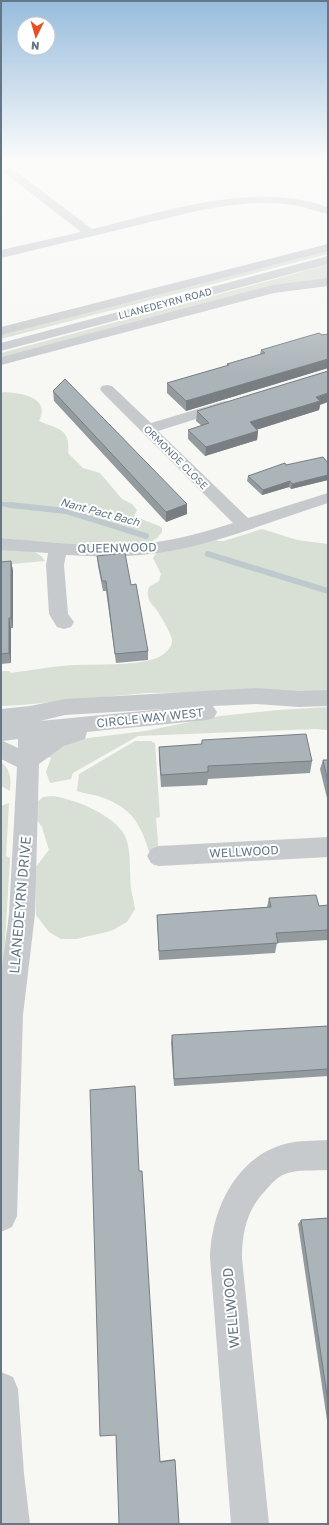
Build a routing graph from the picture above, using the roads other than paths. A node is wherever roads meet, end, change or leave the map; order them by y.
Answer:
1 (88, 231) edge
2 (98, 231) edge
3 (90, 233) junction
4 (328, 247) edge
5 (1, 254) edge
6 (328, 260) edge
7 (328, 282) edge
8 (1, 331) edge
9 (1, 347) edge
10 (1, 361) edge
11 (107, 388) dead end
12 (237, 402) edge
13 (148, 429) junction
14 (328, 498) edge
15 (244, 524) junction
16 (1, 544) edge
17 (58, 548) junction
18 (64, 622) dead end
19 (328, 698) edge
20 (299, 699) junction
21 (164, 716) junction
22 (1, 717) edge
23 (29, 722) junction
24 (1, 732) edge
25 (1, 749) edge
26 (28, 762) junction
27 (328, 847) edge
28 (159, 856) dead end
29 (328, 1155) edge
30 (1, 1216) edge
31 (1, 1389) edge
32 (11, 1524) edge
33 (250, 1524) edge

1 - 3 street
2 - 3 street
3 - 5 street
4 - 8 street, LLANEDEYRN ROAD
6 - 9 street, LLANEDEYRN ROAD
7 - 10 street, LLANEDEYRN ROAD
11 - 13 street, ORMONDE CLOSE
12 - 13 street
13 - 15 street, ORMONDE CLOSE
14 - 15 street, QUEENWOOD
15 - 17 street, QUEENWOOD
16 - 17 street, QUEENWOOD
17 - 18 street
19 - 20 street, CIRCLE WAY WEST
20 - 21 street, CIRCLE WAY WEST
20 - 23 street, CIRCLE WAY WEST
21 - 23 street, CIRCLE WAY WEST
21 - 26 street
22 - 23 street, CIRCLE WAY WEST
23 - 24 street, CIRCLE WAY WEST
23 - 26 street, LLANEDEYRN DRIVE
25 - 26 street
26 - 30 street, LLANEDEYRN DRIVE
27 - 28 street, WELLWOOD
29 - 33 street, WELLWOOD
31 - 32 street

